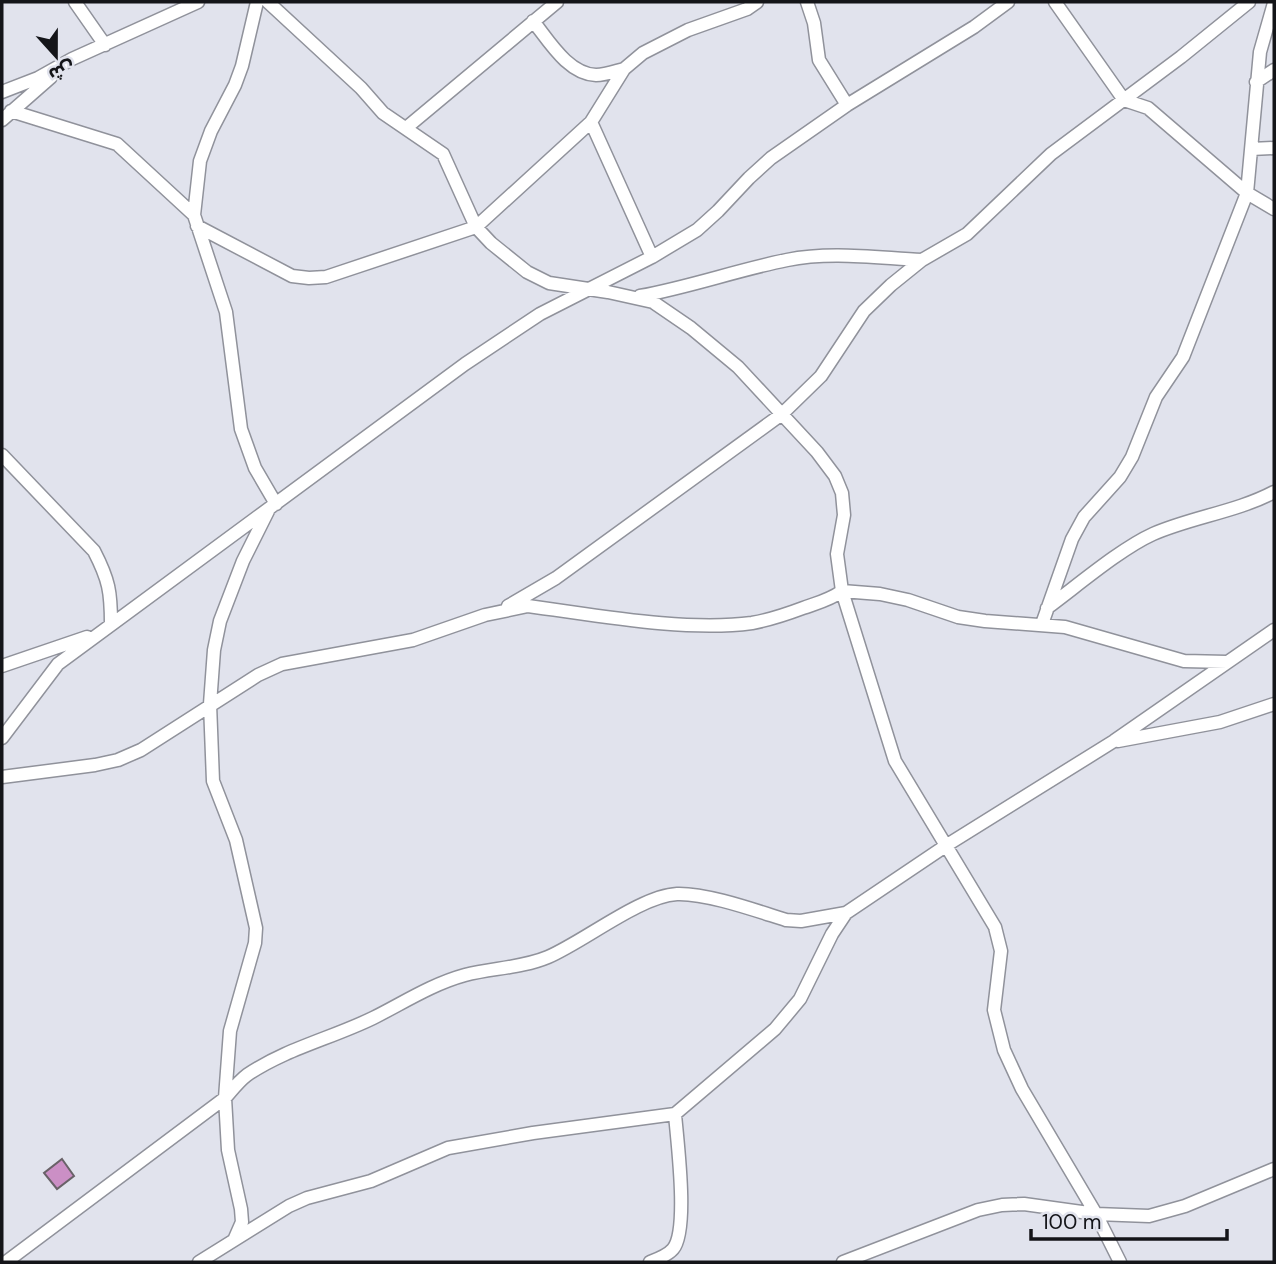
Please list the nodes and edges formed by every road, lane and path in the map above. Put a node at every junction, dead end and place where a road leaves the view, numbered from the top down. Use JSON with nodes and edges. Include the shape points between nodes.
{"nodes":[{"id":1,"x":75,"y":2,"type":"edge"},
{"id":2,"x":198,"y":2,"type":"edge"},
{"id":3,"x":257,"y":2,"type":"edge"},
{"id":4,"x":268,"y":2,"type":"edge"},
{"id":5,"x":557,"y":2,"type":"edge"},
{"id":6,"x":757,"y":2,"type":"edge"},
{"id":7,"x":807,"y":2,"type":"edge"},
{"id":8,"x":1008,"y":2,"type":"edge"},
{"id":9,"x":1055,"y":2,"type":"edge"},
{"id":10,"x":1249,"y":2,"type":"edge"},
{"id":11,"x":1274,"y":3,"type":"edge"},
{"id":12,"x":541,"y":6,"type":"edge"},
{"id":13,"x":533,"y":21,"type":"junction"},
{"id":14,"x":105,"y":45,"type":"junction"},
{"id":15,"x":72,"y":58,"type":"junction"},
{"id":16,"x":624,"y":69,"type":"junction"},
{"id":17,"x":1274,"y":70,"type":"edge"},
{"id":18,"x":1256,"y":82,"type":"junction"},
{"id":19,"x":2,"y":92,"type":"edge"},
{"id":20,"x":1124,"y":100,"type":"junction"},
{"id":21,"x":847,"y":105,"type":"junction"},
{"id":22,"x":7,"y":115,"type":"edge"},
{"id":23,"x":591,"y":122,"type":"junction"},
{"id":24,"x":405,"y":128,"type":"junction"},
{"id":25,"x":1274,"y":148,"type":"edge"},
{"id":26,"x":1251,"y":149,"type":"junction"},
{"id":27,"x":1247,"y":193,"type":"junction"},
{"id":28,"x":1274,"y":209,"type":"edge"},
{"id":29,"x":196,"y":221,"type":"junction"},
{"id":30,"x":476,"y":227,"type":"junction"},
{"id":31,"x":652,"y":257,"type":"junction"},
{"id":32,"x":922,"y":260,"type":"junction"},
{"id":33,"x":589,"y":289,"type":"junction"},
{"id":34,"x":632,"y":297,"type":"junction"},
{"id":35,"x":782,"y":414,"type":"junction"},
{"id":36,"x":2,"y":456,"type":"edge"},
{"id":37,"x":1274,"y":492,"type":"edge"},
{"id":38,"x":273,"y":506,"type":"junction"},
{"id":39,"x":842,"y":591,"type":"junction"},
{"id":40,"x":1047,"y":609,"type":"junction"},
{"id":41,"x":500,"y":611,"type":"junction"},
{"id":42,"x":111,"y":624,"type":"junction"},
{"id":43,"x":1042,"y":624,"type":"junction"},
{"id":44,"x":1274,"y":630,"type":"edge"},
{"id":45,"x":97,"y":633,"type":"junction"},
{"id":46,"x":1227,"y":662,"type":"junction"},
{"id":47,"x":2,"y":666,"type":"edge"},
{"id":48,"x":210,"y":704,"type":"junction"},
{"id":49,"x":1274,"y":704,"type":"edge"},
{"id":50,"x":2,"y":738,"type":"edge"},
{"id":51,"x":1114,"y":741,"type":"junction"},
{"id":52,"x":2,"y":777,"type":"edge"},
{"id":53,"x":947,"y":845,"type":"junction"},
{"id":54,"x":846,"y":913,"type":"junction"},
{"id":55,"x":225,"y":1098,"type":"junction"},
{"id":56,"x":675,"y":1114,"type":"junction"},
{"id":57,"x":1274,"y":1169,"type":"edge"},
{"id":58,"x":1096,"y":1214,"type":"junction"},
{"id":59,"x":235,"y":1238,"type":"junction"},
{"id":60,"x":6,"y":1262,"type":"edge"},
{"id":61,"x":199,"y":1262,"type":"edge"},
{"id":62,"x":650,"y":1262,"type":"edge"},
{"id":63,"x":843,"y":1262,"type":"edge"},
{"id":64,"x":1119,"y":1262,"type":"edge"}],
"edges":[{"from":1,"to":14,"type":"street"},
{"from":2,"to":14,"type":"street"},
{"from":3,"to":29,"type":"street","via":[[242,66],[200,161]]},
{"from":4,"to":24,"type":"street","via":[[383,113]]},
{"from":5,"to":12,"type":"street"},
{"from":6,"to":16,"type":"street","via":[[657,45]]},
{"from":7,"to":21,"type":"street","via":[[819,60]]},
{"from":8,"to":21,"type":"street"},
{"from":9,"to":20,"type":"street"},
{"from":10,"to":20,"type":"street"},
{"from":11,"to":18,"type":"street"},
{"from":12,"to":13,"type":"street"},
{"from":13,"to":16,"type":"street","via":[[570,65],[583,72],[597,75]]},
{"from":13,"to":24,"type":"street"},
{"from":14,"to":15,"type":"street"},
{"from":15,"to":19,"type":"street"},
{"from":15,"to":22,"type":"street"},
{"from":16,"to":23,"type":"street"},
{"from":17,"to":18,"type":"street"},
{"from":18,"to":26,"type":"street"},
{"from":20,"to":27,"type":"street","via":[[1148,108]]},
{"from":20,"to":32,"type":"street","via":[[1051,154],[967,234]]},
{"from":21,"to":31,"type":"street","via":[[771,158],[696,230]]},
{"from":22,"to":29,"type":"street","via":[[117,144]]},
{"from":23,"to":30,"type":"street"},
{"from":23,"to":31,"type":"street"},
{"from":24,"to":30,"type":"street","via":[[443,154]]},
{"from":25,"to":26,"type":"street"},
{"from":26,"to":27,"type":"street"},
{"from":27,"to":28,"type":"street"},
{"from":27,"to":40,"type":"street","via":[[1183,357],[1156,397],[1120,477],[1084,517],[1072,539]]},
{"from":29,"to":30,"type":"street","via":[[292,275],[309,278]]},
{"from":29,"to":38,"type":"street","via":[[226,312],[245,446]]},
{"from":30,"to":33,"type":"street","via":[[527,272],[549,283]]},
{"from":31,"to":33,"type":"street"},
{"from":32,"to":34,"type":"street","via":[[817,256]]},
{"from":32,"to":35,"type":"street","via":[[864,311],[821,376]]},
{"from":33,"to":34,"type":"street"},
{"from":33,"to":38,"type":"street","via":[[519,326]]},
{"from":34,"to":35,"type":"street","via":[[653,302],[691,328]]},
{"from":35,"to":39,"type":"street","via":[[835,476],[842,493],[844,516],[837,554]]},
{"from":35,"to":41,"type":"street","via":[[556,578]]},
{"from":36,"to":42,"type":"street","via":[[94,551],[110,589]]},
{"from":37,"to":40,"type":"street","via":[[1149,536]]},
{"from":38,"to":42,"type":"street"},
{"from":38,"to":48,"type":"street","via":[[238,573],[220,621]]},
{"from":39,"to":41,"type":"street","via":[[794,611],[735,625],[666,623],[528,606]]},
{"from":39,"to":43,"type":"street","via":[[880,594],[971,619]]},
{"from":39,"to":53,"type":"street","via":[[895,761]]},
{"from":40,"to":43,"type":"street"},
{"from":41,"to":48,"type":"street","via":[[413,640],[282,664]]},
{"from":42,"to":45,"type":"street"},
{"from":43,"to":46,"type":"street","via":[[1090,632],[1184,661]]},
{"from":44,"to":46,"type":"street"},
{"from":45,"to":47,"type":"street"},
{"from":45,"to":50,"type":"street","via":[[58,664]]},
{"from":46,"to":51,"type":"street"},
{"from":48,"to":52,"type":"street","via":[[118,760]]},
{"from":48,"to":55,"type":"street","via":[[213,781],[236,840],[256,928],[230,1031]]},
{"from":49,"to":51,"type":"street","via":[[1220,722]]},
{"from":51,"to":53,"type":"street"},
{"from":53,"to":54,"type":"street"},
{"from":53,"to":58,"type":"street","via":[[1000,940],[994,1010],[1004,1050]]},
{"from":54,"to":55,"type":"street","via":[[786,920],[701,897],[676,894],[653,900],[543,959],[437,984],[372,1019],[267,1063],[244,1076]]},
{"from":54,"to":56,"type":"street","via":[[800,999],[775,1029]]},
{"from":55,"to":59,"type":"street","via":[[228,1150],[242,1209]]},
{"from":55,"to":60,"type":"street"},
{"from":56,"to":59,"type":"street","via":[[447,1148],[371,1181],[307,1198]]},
{"from":56,"to":62,"type":"street","via":[[682,1193],[678,1241],[673,1250]]},
{"from":57,"to":58,"type":"street","via":[[1162,1214]]},
{"from":58,"to":63,"type":"street","via":[[1002,1205]]},
{"from":58,"to":64,"type":"street"},
{"from":59,"to":61,"type":"street"}]}
